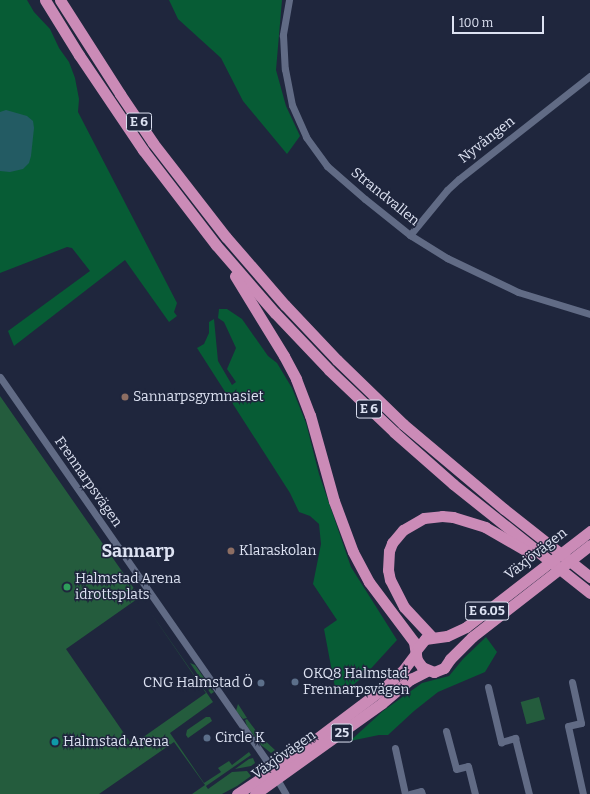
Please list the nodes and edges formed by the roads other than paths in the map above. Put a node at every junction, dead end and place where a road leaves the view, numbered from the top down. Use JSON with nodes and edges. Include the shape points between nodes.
{"nodes":[{"id":1,"x":45,"y":0,"type":"edge"},
{"id":2,"x":60,"y":0,"type":"edge"},
{"id":3,"x":289,"y":0,"type":"edge"},
{"id":4,"x":590,"y":76,"type":"edge"},
{"id":5,"x":410,"y":234,"type":"junction"},
{"id":6,"x":216,"y":245,"type":"junction"},
{"id":7,"x":590,"y":314,"type":"edge"},
{"id":8,"x":0,"y":377,"type":"edge"},
{"id":9,"x":590,"y":531,"type":"edge"},
{"id":10,"x":586,"y":543,"type":"edge"},
{"id":11,"x":565,"y":557,"type":"junction"},
{"id":12,"x":563,"y":571,"type":"junction"},
{"id":13,"x":590,"y":571,"type":"edge"},
{"id":14,"x":590,"y":577,"type":"edge"},
{"id":15,"x":590,"y":593,"type":"edge"},
{"id":16,"x":436,"y":637,"type":"junction"},
{"id":17,"x":416,"y":651,"type":"junction"},
{"id":18,"x":450,"y":659,"type":"junction"},
{"id":19,"x":427,"y":671,"type":"junction"},
{"id":20,"x":572,"y":682,"type":"dead end"},
{"id":21,"x":488,"y":687,"type":"dead end"},
{"id":22,"x":446,"y":731,"type":"dead end"},
{"id":23,"x":395,"y":748,"type":"dead end"},
{"id":24,"x":275,"y":775,"type":"junction"},
{"id":25,"x":237,"y":794,"type":"edge"},
{"id":26,"x":255,"y":794,"type":"edge"},
{"id":27,"x":286,"y":794,"type":"edge"},
{"id":28,"x":405,"y":794,"type":"edge"},
{"id":29,"x":410,"y":794,"type":"edge"},
{"id":30,"x":422,"y":794,"type":"edge"},
{"id":31,"x":475,"y":794,"type":"edge"},
{"id":32,"x":529,"y":794,"type":"edge"},
{"id":33,"x":583,"y":794,"type":"edge"}],
"edges":[{"from":1,"to":6,"type":"highway","number":"E 6","via":[[82,61],[143,150]]},
{"from":2,"to":11,"type":"highway","number":"E 6","via":[[153,143],[226,237],[285,305],[403,424]]},
{"from":3,"to":5,"type":"street","name":"Strandvallen","via":[[283,35],[285,69],[292,105],[306,137],[327,166]]},
{"from":4,"to":5,"type":"street","name":"Nyvången","via":[[455,182]]},
{"from":5,"to":7,"type":"street","name":"Strandvallen","via":[[447,258],[498,283]]},
{"from":6,"to":12,"type":"highway","number":"E 6","via":[[275,313],[364,405],[453,484]]},
{"from":6,"to":17,"type":"highway","via":[[296,379],[310,415],[336,508],[353,552],[369,582],[411,637]]},
{"from":8,"to":24,"type":"street","name":"Frennarpsvägen"},
{"from":9,"to":10,"type":"highway","name":"Växjövägen","number":"E 6.05"},
{"from":10,"to":16,"type":"highway","name":"Växjövägen","number":"E 6.05","via":[[530,577],[466,627],[453,634]]},
{"from":10,"to":18,"type":"highway","name":"Växjövägen","number":"E 6.05","via":[[540,584],[472,637]]},
{"from":11,"to":13,"type":"highway"},
{"from":11,"to":14,"type":"highway","number":"E 6"},
{"from":12,"to":15,"type":"highway","number":"E 6"},
{"from":12,"to":16,"type":"highway","via":[[485,528],[463,519],[437,516],[415,521],[392,543],[388,570],[398,597],[414,619]]},
{"from":16,"to":17,"type":"highway","name":"Växjövägen","via":[[422,640]]},
{"from":16,"to":18,"type":"highway","via":[[449,646]]},
{"from":17,"to":19,"type":"highway","via":[[418,662]]},
{"from":17,"to":24,"type":"highway","name":"Växjövägen","via":[[404,669],[385,687]]},
{"from":18,"to":19,"type":"highway","name":"Växjövägen","via":[[441,670]]},
{"from":19,"to":24,"type":"highway","name":"Växjövägen","number":"25","via":[[411,679],[382,703]]},
{"from":20,"to":33,"type":"street","via":[[581,723],[568,726]]},
{"from":21,"to":32,"type":"street","via":[[501,742],[515,738]]},
{"from":22,"to":31,"type":"street","via":[[456,769],[468,766]]},
{"from":23,"to":28,"type":"street"},
{"from":24,"to":25,"type":"highway","name":"Växjövägen"},
{"from":24,"to":26,"type":"highway","name":"Växjövägen","number":"25"},
{"from":24,"to":27,"type":"street","name":"Frennarpsvägen"},
{"from":29,"to":30,"type":"street"}]}
